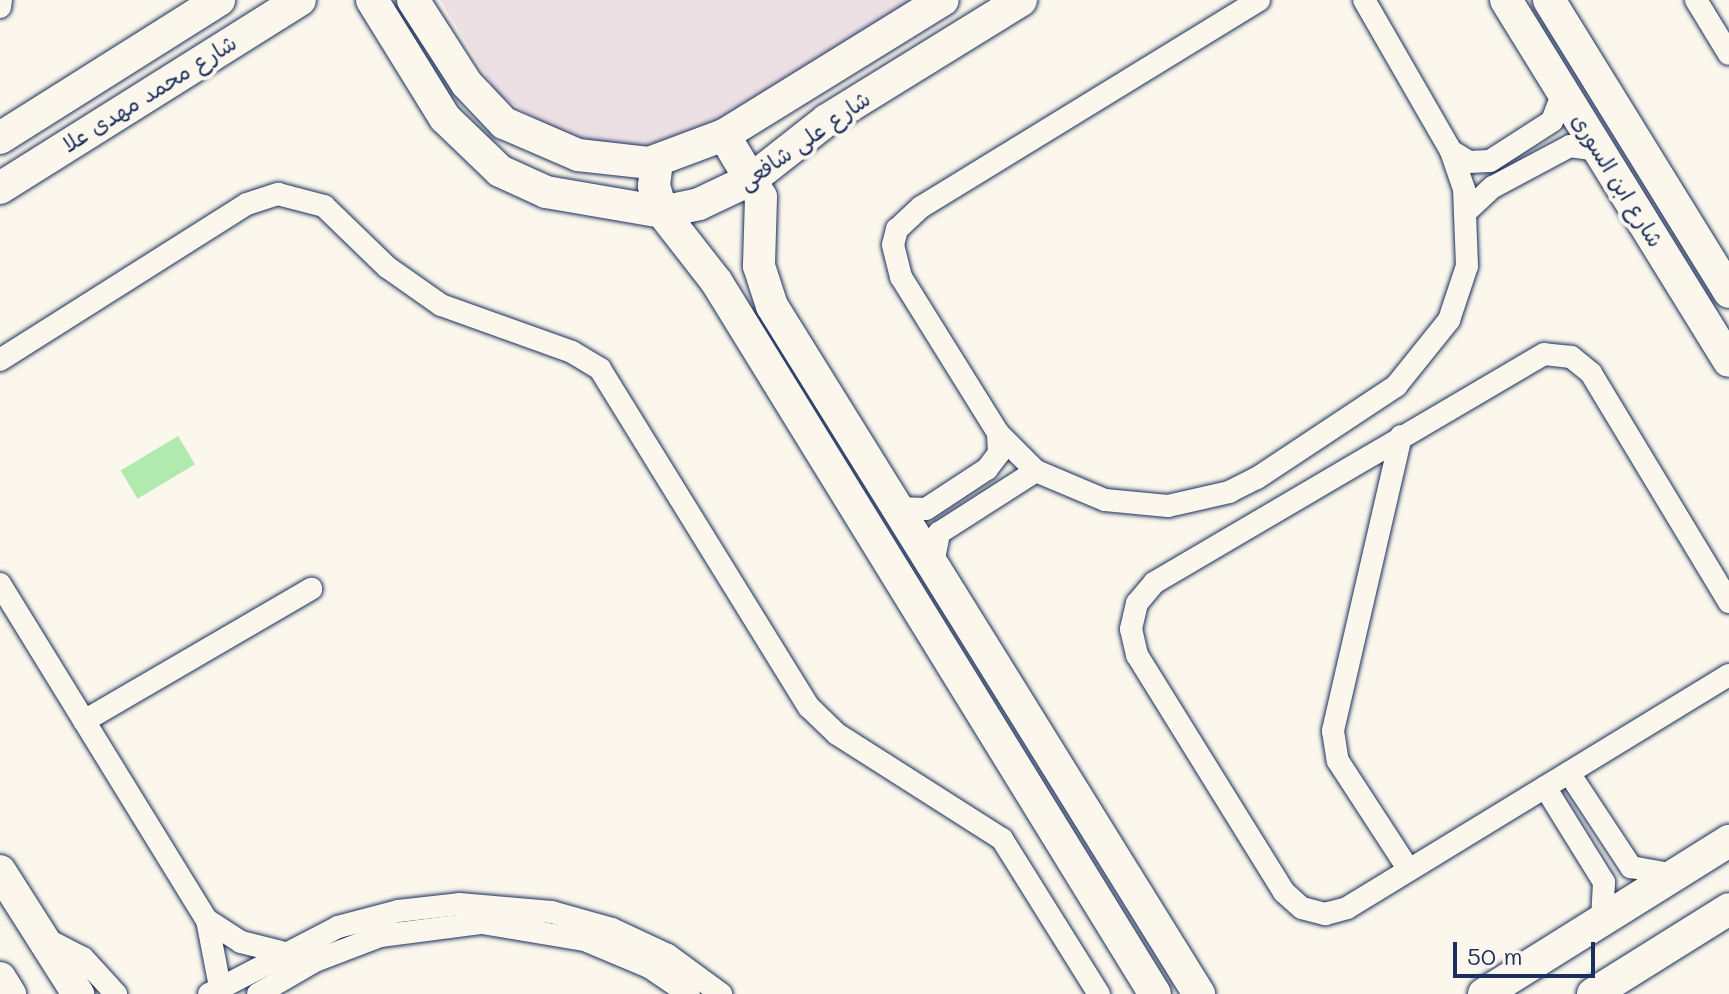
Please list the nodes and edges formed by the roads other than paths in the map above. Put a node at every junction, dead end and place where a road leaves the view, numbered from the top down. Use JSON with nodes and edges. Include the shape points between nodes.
{"nodes":[{"id":1,"x":1,"y":0,"type":"edge"},
{"id":2,"x":219,"y":0,"type":"edge"},
{"id":3,"x":300,"y":0,"type":"edge"},
{"id":4,"x":413,"y":0,"type":"edge"},
{"id":5,"x":943,"y":0,"type":"edge"},
{"id":6,"x":1021,"y":0,"type":"edge"},
{"id":7,"x":1259,"y":0,"type":"edge"},
{"id":8,"x":1364,"y":0,"type":"edge"},
{"id":9,"x":1506,"y":0,"type":"edge"},
{"id":10,"x":1549,"y":0,"type":"edge"},
{"id":11,"x":1696,"y":0,"type":"edge"},
{"id":12,"x":371,"y":1,"type":"edge"},
{"id":13,"x":0,"y":7,"type":"edge"},
{"id":14,"x":1572,"y":38,"type":"junction"},
{"id":15,"x":1728,"y":45,"type":"edge"},
{"id":16,"x":1541,"y":57,"type":"junction"},
{"id":17,"x":1563,"y":92,"type":"junction"},
{"id":18,"x":724,"y":135,"type":"junction"},
{"id":19,"x":0,"y":138,"type":"edge"},
{"id":20,"x":1599,"y":150,"type":"junction"},
{"id":21,"x":1451,"y":151,"type":"junction"},
{"id":22,"x":657,"y":161,"type":"junction"},
{"id":23,"x":752,"y":179,"type":"junction"},
{"id":24,"x":0,"y":188,"type":"edge"},
{"id":25,"x":1468,"y":210,"type":"junction"},
{"id":26,"x":662,"y":212,"type":"junction"},
{"id":27,"x":1729,"y":292,"type":"edge"},
{"id":28,"x":0,"y":360,"type":"edge"},
{"id":29,"x":1729,"y":361,"type":"edge"},
{"id":30,"x":998,"y":433,"type":"junction"},
{"id":31,"x":1401,"y":436,"type":"junction"},
{"id":32,"x":1036,"y":471,"type":"junction"},
{"id":33,"x":978,"y":475,"type":"junction"},
{"id":34,"x":992,"y":497,"type":"junction"},
{"id":35,"x":898,"y":508,"type":"junction"},
{"id":36,"x":933,"y":564,"type":"junction"},
{"id":37,"x":0,"y":584,"type":"edge"},
{"id":38,"x":311,"y":589,"type":"dead end"},
{"id":39,"x":1729,"y":602,"type":"edge"},
{"id":40,"x":1729,"y":675,"type":"edge"},
{"id":41,"x":84,"y":721,"type":"junction"},
{"id":42,"x":1569,"y":773,"type":"junction"},
{"id":43,"x":1545,"y":787,"type":"junction"},
{"id":44,"x":1729,"y":841,"type":"edge"},
{"id":45,"x":1409,"y":870,"type":"junction"},
{"id":46,"x":0,"y":871,"type":"edge"},
{"id":47,"x":1675,"y":875,"type":"junction"},
{"id":48,"x":1729,"y":909,"type":"edge"},
{"id":49,"x":207,"y":920,"type":"junction"},
{"id":50,"x":1602,"y":920,"type":"junction"},
{"id":51,"x":41,"y":936,"type":"junction"},
{"id":52,"x":281,"y":952,"type":"junction"},
{"id":53,"x":258,"y":965,"type":"junction"},
{"id":54,"x":0,"y":978,"type":"edge"},
{"id":55,"x":264,"y":990,"type":"edge"},
{"id":56,"x":214,"y":991,"type":"edge"},
{"id":57,"x":1596,"y":993,"type":"edge"},
{"id":58,"x":10,"y":994,"type":"edge"},
{"id":59,"x":78,"y":994,"type":"edge"},
{"id":60,"x":116,"y":994,"type":"edge"},
{"id":61,"x":689,"y":994,"type":"edge"},
{"id":62,"x":721,"y":994,"type":"edge"},
{"id":63,"x":1099,"y":994,"type":"edge"},
{"id":64,"x":1155,"y":994,"type":"edge"},
{"id":65,"x":1199,"y":994,"type":"edge"},
{"id":66,"x":1484,"y":994,"type":"edge"}],
"edges":[{"from":1,"to":13,"type":"street"},
{"from":2,"to":19,"type":"street","name":"شارع محمد مهدى علا"},
{"from":3,"to":24,"type":"street","name":"شارع محمد مهدى علا"},
{"from":4,"to":22,"type":"street","name":"شارع على شافعى","via":[[467,84],[504,123],[578,155]]},
{"from":5,"to":18,"type":"street","name":"شارع على شافعى"},
{"from":6,"to":23,"type":"street","name":"شارع على شافعى","via":[[827,120]]},
{"from":7,"to":30,"type":"street","via":[[921,207],[897,229],[893,245],[901,277]]},
{"from":8,"to":21,"type":"street"},
{"from":9,"to":16,"type":"street","name":"شارع ابن السورى"},
{"from":10,"to":14,"type":"street","name":"شارع ابن السورى"},
{"from":11,"to":15,"type":"street"},
{"from":12,"to":26,"type":"street","name":"شارع على شافعى","via":[[445,118],[500,171],[546,192]]},
{"from":14,"to":16,"type":"street"},
{"from":14,"to":27,"type":"street","name":"شارع ابن السورى"},
{"from":16,"to":17,"type":"street","name":"شارع ابن السورى"},
{"from":17,"to":20,"type":"street","name":"شارع ابن السورى"},
{"from":17,"to":21,"type":"street","via":[[1552,121],[1490,161],[1469,162]]},
{"from":18,"to":22,"type":"street","name":"شارع على شافعى"},
{"from":18,"to":23,"type":"street"},
{"from":20,"to":25,"type":"street","via":[[1570,146],[1483,193]]},
{"from":20,"to":29,"type":"street","name":"شارع ابن السورى"},
{"from":21,"to":25,"type":"street"},
{"from":22,"to":26,"type":"street","via":[[654,186]]},
{"from":23,"to":26,"type":"street","name":"شارع على شافعى","via":[[707,201]]},
{"from":23,"to":35,"type":"street","via":[[761,197],[763,285]]},
{"from":25,"to":32,"type":"street","via":[[1467,266],[1435,345],[1396,386],[1257,478],[1199,502],[1136,506]]},
{"from":26,"to":64,"type":"street","via":[[716,281]]},
{"from":28,"to":63,"type":"street","via":[[247,204],[294,194],[324,206],[387,267],[441,305],[572,352],[600,369],[809,707],[837,734],[1002,839]]},
{"from":30,"to":32,"type":"street"},
{"from":30,"to":33,"type":"street","via":[[994,462]]},
{"from":31,"to":39,"type":"street","via":[[1531,358],[1571,357],[1591,373]]},
{"from":31,"to":45,"type":"street","via":[[1333,731],[1338,761]]},
{"from":31,"to":45,"type":"street","via":[[1154,583],[1137,603],[1131,629],[1137,655],[1292,901],[1313,912],[1336,912]]},
{"from":32,"to":34,"type":"street"},
{"from":33,"to":34,"type":"street"},
{"from":33,"to":35,"type":"street","via":[[926,509]]},
{"from":34,"to":36,"type":"street","via":[[939,533]]},
{"from":35,"to":36,"type":"street"},
{"from":36,"to":65,"type":"street"},
{"from":37,"to":41,"type":"street"},
{"from":38,"to":41,"type":"street"},
{"from":40,"to":42,"type":"street"},
{"from":41,"to":49,"type":"street"},
{"from":42,"to":43,"type":"street"},
{"from":42,"to":47,"type":"street","via":[[1631,867]]},
{"from":43,"to":45,"type":"street"},
{"from":43,"to":50,"type":"street","via":[[1604,882]]},
{"from":44,"to":47,"type":"street"},
{"from":46,"to":51,"type":"street"},
{"from":47,"to":50,"type":"street"},
{"from":48,"to":57,"type":"street"},
{"from":49,"to":52,"type":"street","via":[[241,942]]},
{"from":49,"to":56,"type":"street"},
{"from":50,"to":66,"type":"street"},
{"from":51,"to":59,"type":"street"},
{"from":51,"to":60,"type":"street","via":[[83,958]]},
{"from":52,"to":53,"type":"street"},
{"from":52,"to":62,"type":"street","via":[[398,911],[490,904],[552,912],[612,929],[668,955]]},
{"from":53,"to":55,"type":"street"},
{"from":53,"to":56,"type":"street"},
{"from":54,"to":58,"type":"street"},
{"from":55,"to":61,"type":"street","via":[[380,936],[482,923],[585,940],[649,967]]}]}
